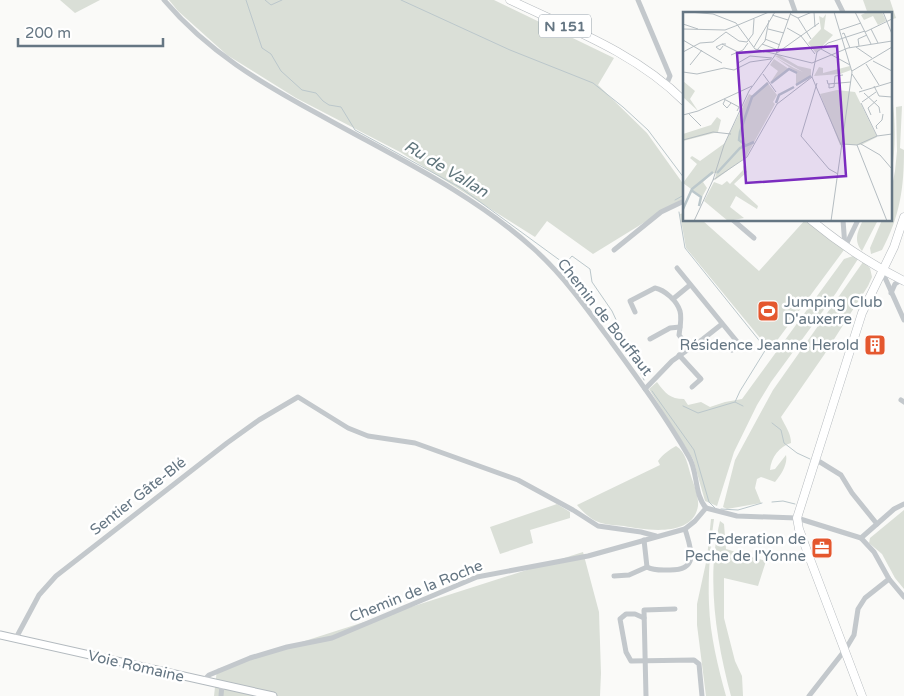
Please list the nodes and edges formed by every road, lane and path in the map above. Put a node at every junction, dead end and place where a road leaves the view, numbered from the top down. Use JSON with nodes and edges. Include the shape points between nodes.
{"nodes":[{"id":1,"x":164,"y":0,"type":"edge"},
{"id":2,"x":510,"y":0,"type":"edge"},
{"id":3,"x":638,"y":0,"type":"edge"},
{"id":4,"x":791,"y":0,"type":"edge"},
{"id":5,"x":837,"y":0,"type":"edge"},
{"id":6,"x":795,"y":12,"type":"edge"},
{"id":7,"x":843,"y":12,"type":"edge"},
{"id":8,"x":667,"y":83,"type":"junction"},
{"id":9,"x":683,"y":100,"type":"edge"},
{"id":10,"x":683,"y":201,"type":"edge"},
{"id":11,"x":904,"y":217,"type":"edge"},
{"id":12,"x":734,"y":221,"type":"edge"},
{"id":13,"x":812,"y":221,"type":"edge"},
{"id":14,"x":843,"y":221,"type":"edge"},
{"id":15,"x":857,"y":221,"type":"edge"},
{"id":16,"x":754,"y":238,"type":"dead end"},
{"id":17,"x":843,"y":246,"type":"junction"},
{"id":18,"x":614,"y":250,"type":"dead end"},
{"id":19,"x":872,"y":264,"type":"junction"},
{"id":20,"x":677,"y":268,"type":"dead end"},
{"id":21,"x":882,"y":271,"type":"junction"},
{"id":22,"x":903,"y":280,"type":"edge"},
{"id":23,"x":876,"y":282,"type":"junction"},
{"id":24,"x":690,"y":285,"type":"junction"},
{"id":25,"x":891,"y":293,"type":"junction"},
{"id":26,"x":673,"y":299,"type":"junction"},
{"id":27,"x":635,"y":312,"type":"dead end"},
{"id":28,"x":904,"y":320,"type":"edge"},
{"id":29,"x":722,"y":324,"type":"junction"},
{"id":30,"x":680,"y":327,"type":"junction"},
{"id":31,"x":650,"y":339,"type":"dead end"},
{"id":32,"x":690,"y":348,"type":"junction"},
{"id":33,"x":732,"y":350,"type":"dead end"},
{"id":34,"x":679,"y":356,"type":"junction"},
{"id":35,"x":648,"y":386,"type":"junction"},
{"id":36,"x":692,"y":386,"type":"dead end"},
{"id":37,"x":820,"y":462,"type":"dead end"},
{"id":38,"x":904,"y":504,"type":"edge"},
{"id":39,"x":706,"y":508,"type":"junction"},
{"id":40,"x":796,"y":518,"type":"junction"},
{"id":41,"x":877,"y":524,"type":"junction"},
{"id":42,"x":686,"y":529,"type":"junction"},
{"id":43,"x":656,"y":536,"type":"junction"},
{"id":44,"x":861,"y":538,"type":"junction"},
{"id":45,"x":644,"y":540,"type":"junction"},
{"id":46,"x":646,"y":567,"type":"junction"},
{"id":47,"x":614,"y":576,"type":"dead end"},
{"id":48,"x":889,"y":579,"type":"junction"},
{"id":49,"x":904,"y":597,"type":"edge"},
{"id":50,"x":675,"y":609,"type":"dead end"},
{"id":51,"x":644,"y":618,"type":"junction"},
{"id":52,"x":0,"y":635,"type":"edge"},
{"id":53,"x":16,"y":638,"type":"junction"},
{"id":54,"x":845,"y":650,"type":"junction"},
{"id":55,"x":645,"y":661,"type":"junction"},
{"id":56,"x":203,"y":681,"type":"junction"},
{"id":57,"x":222,"y":685,"type":"junction"},
{"id":58,"x":221,"y":696,"type":"edge"},
{"id":59,"x":273,"y":696,"type":"edge"},
{"id":60,"x":646,"y":696,"type":"edge"},
{"id":61,"x":702,"y":696,"type":"edge"},
{"id":62,"x":809,"y":696,"type":"edge"},
{"id":63,"x":862,"y":696,"type":"edge"}],
"edges":[{"from":1,"to":35,"type":"street","name":"Chemin de Bouffaut","via":[[201,38],[239,68],[271,89],[452,188],[526,242],[578,297]]},
{"from":2,"to":8,"type":"main road","number":"N 151","via":[[619,52]]},
{"from":3,"to":8,"type":"street","via":[[670,76]]},
{"from":4,"to":6,"type":"street"},
{"from":5,"to":7,"type":"street"},
{"from":8,"to":9,"type":"main road","number":"N 151"},
{"from":10,"to":18,"type":"street","via":[[661,212]]},
{"from":11,"to":21,"type":"main road"},
{"from":12,"to":16,"type":"street"},
{"from":13,"to":17,"type":"main road"},
{"from":14,"to":17,"type":"street"},
{"from":15,"to":17,"type":"street"},
{"from":17,"to":19,"type":"main road"},
{"from":19,"to":21,"type":"main road"},
{"from":19,"to":23,"type":"main road"},
{"from":20,"to":24,"type":"street"},
{"from":21,"to":22,"type":"main road"},
{"from":21,"to":23,"type":"main road"},
{"from":21,"to":25,"type":"street"},
{"from":22,"to":25,"type":"street","via":[[895,284]]},
{"from":23,"to":40,"type":"main road","via":[[862,314]]},
{"from":24,"to":26,"type":"street"},
{"from":24,"to":29,"type":"street"},
{"from":25,"to":28,"type":"street"},
{"from":26,"to":27,"type":"street","via":[[655,288],[630,301]]},
{"from":26,"to":30,"type":"street","via":[[681,312]]},
{"from":29,"to":32,"type":"street"},
{"from":29,"to":33,"type":"street","via":[[739,344]]},
{"from":30,"to":31,"type":"street","via":[[670,328]]},
{"from":30,"to":32,"type":"street","via":[[679,335]]},
{"from":32,"to":34,"type":"street"},
{"from":34,"to":35,"type":"street"},
{"from":34,"to":36,"type":"street","via":[[701,379]]},
{"from":35,"to":39,"type":"street","name":"Chemin de Bouffaut","via":[[690,460],[700,499]]},
{"from":37,"to":41,"type":"street","via":[[841,475]]},
{"from":38,"to":41,"type":"street"},
{"from":39,"to":40,"type":"street","via":[[738,516]]},
{"from":39,"to":42,"type":"street"},
{"from":40,"to":44,"type":"street"},
{"from":40,"to":54,"type":"main road"},
{"from":41,"to":44,"type":"street"},
{"from":42,"to":43,"type":"street","name":"Chemin de la Roche"},
{"from":42,"to":46,"type":"street","via":[[691,550],[686,568],[654,570]]},
{"from":43,"to":45,"type":"street","name":"Chemin de la Roche"},
{"from":43,"to":53,"type":"street","name":"Sentier Gâte-Blé","via":[[598,526],[518,480],[414,443],[368,436],[348,428],[298,397],[226,443],[56,576],[39,595]]},
{"from":44,"to":48,"type":"street","via":[[874,552]]},
{"from":45,"to":46,"type":"street"},
{"from":45,"to":56,"type":"street","name":"Chemin de la Roche","via":[[588,556],[477,577],[332,638],[250,658],[209,674]]},
{"from":46,"to":47,"type":"street"},
{"from":48,"to":49,"type":"street"},
{"from":48,"to":54,"type":"street","via":[[865,598],[858,608],[854,635]]},
{"from":50,"to":51,"type":"street","via":[[644,610]]},
{"from":51,"to":55,"type":"street"},
{"from":51,"to":55,"type":"street","via":[[626,614],[620,619],[626,652],[631,661]]},
{"from":52,"to":53,"type":"main road","name":"Voie Romaine"},
{"from":53,"to":56,"type":"main road","name":"Voie Romaine"},
{"from":54,"to":62,"type":"street"},
{"from":54,"to":63,"type":"main road"},
{"from":55,"to":60,"type":"street"},
{"from":55,"to":61,"type":"street","via":[[694,660],[699,664]]},
{"from":56,"to":57,"type":"main road","name":"Voie Romaine"},
{"from":57,"to":58,"type":"street"},
{"from":57,"to":59,"type":"main road","name":"Voie Romaine"}]}
